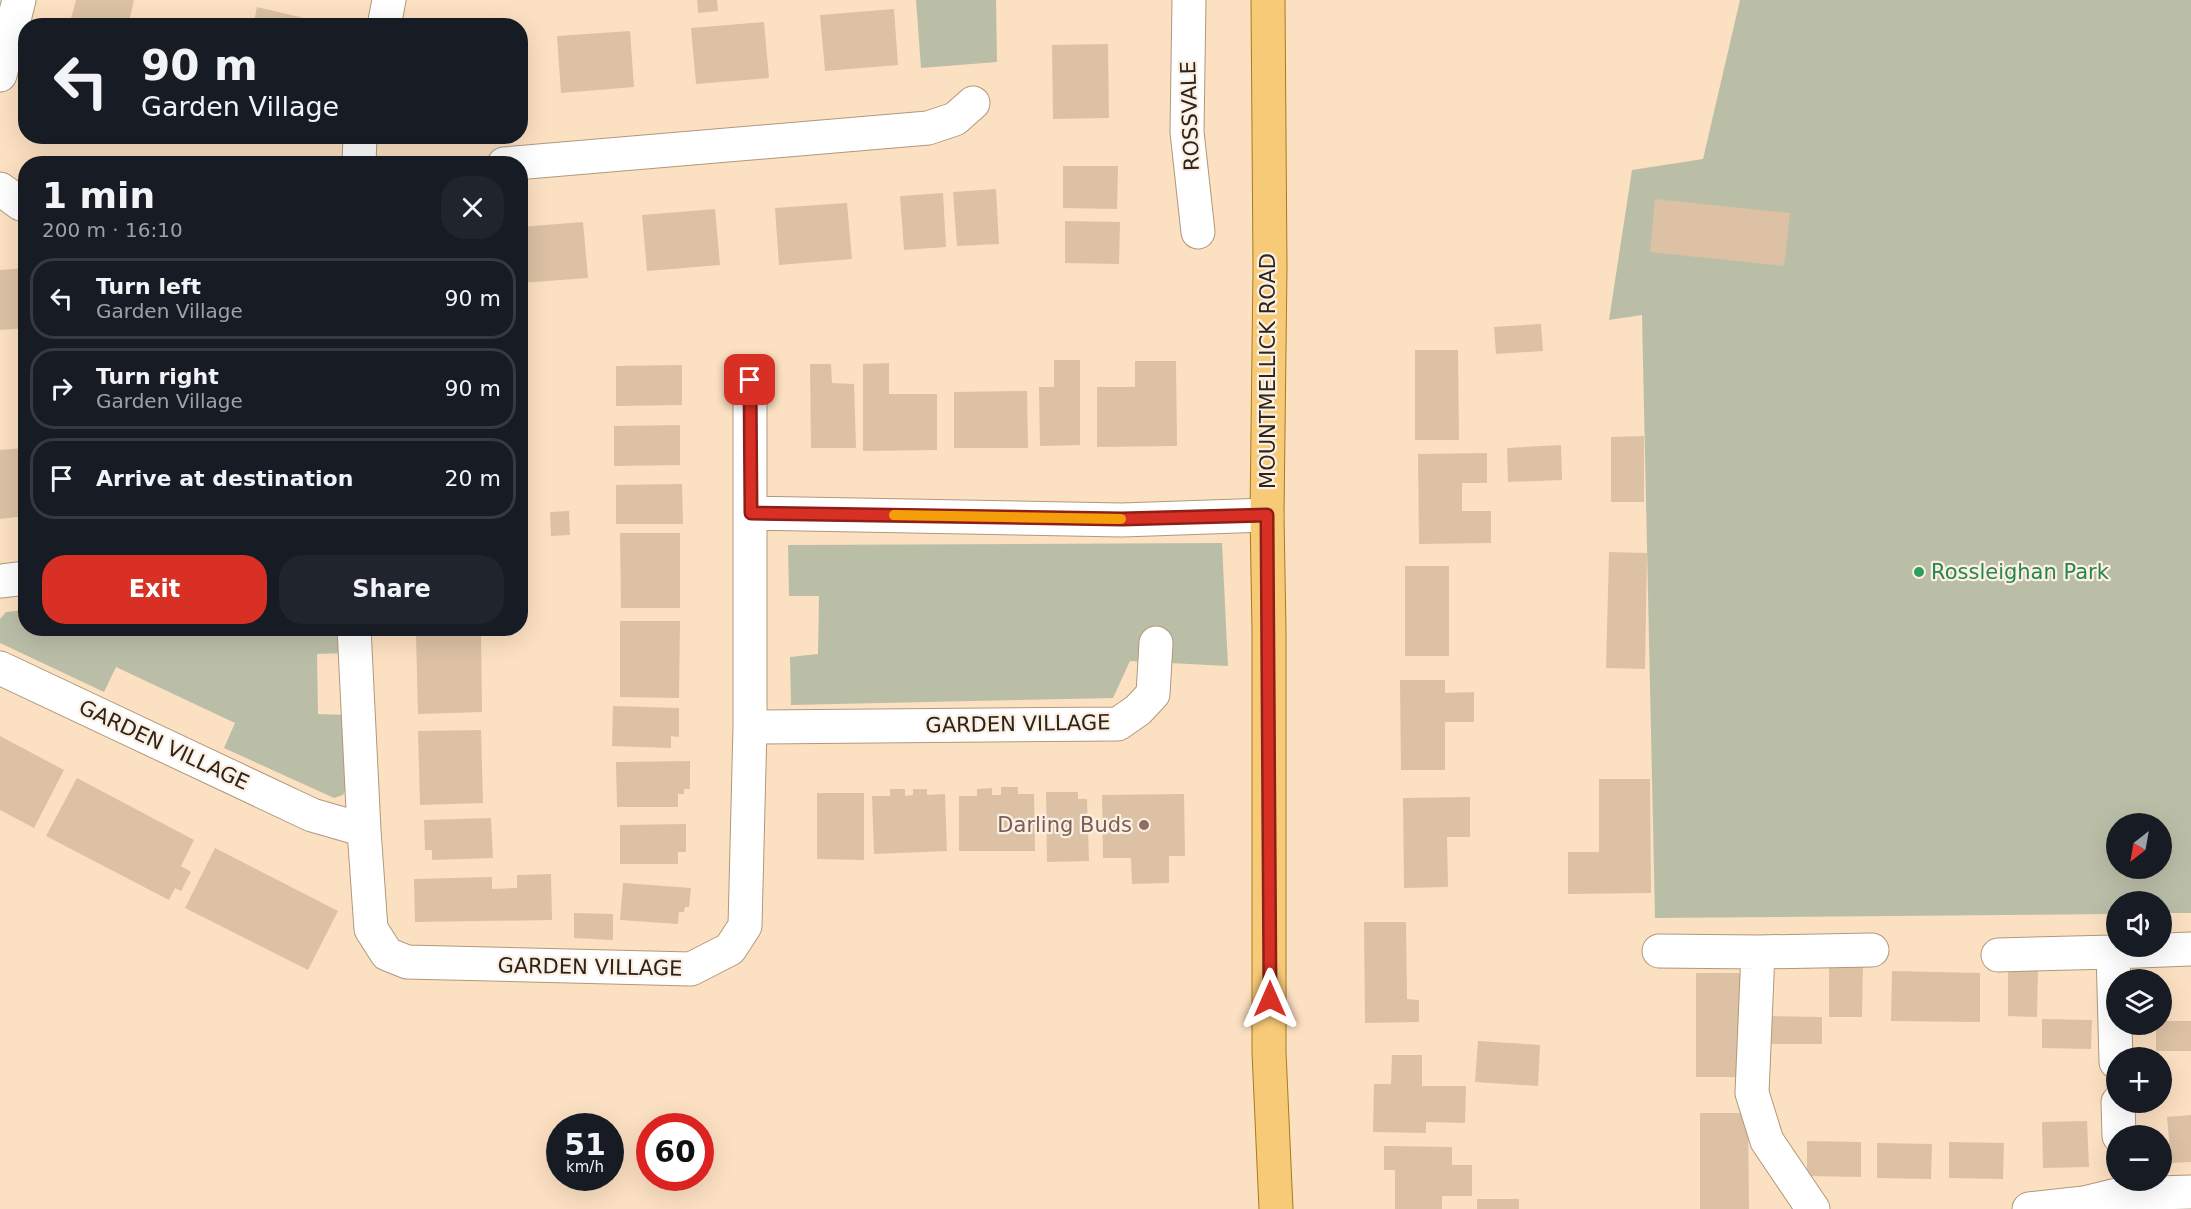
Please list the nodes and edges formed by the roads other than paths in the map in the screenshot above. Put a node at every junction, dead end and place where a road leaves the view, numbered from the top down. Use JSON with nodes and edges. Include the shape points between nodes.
{"nodes":[{"id":1,"x":19,"y":0,"type":"edge"},
{"id":2,"x":390,"y":0,"type":"edge"},
{"id":3,"x":1189,"y":0,"type":"edge"},
{"id":4,"x":1268,"y":0,"type":"edge"},
{"id":5,"x":386,"y":18,"type":"edge"},
{"id":6,"x":0,"y":75,"type":"edge"},
{"id":7,"x":973,"y":104,"type":"dead end"},
{"id":8,"x":528,"y":162,"type":"edge"},
{"id":9,"x":0,"y":189,"type":"edge"},
{"id":10,"x":18,"y":202,"type":"edge"},
{"id":11,"x":1198,"y":232,"type":"dead end"},
{"id":12,"x":750,"y":380,"type":"dead end"},
{"id":13,"x":751,"y":513,"type":"junction"},
{"id":14,"x":1267,"y":515,"type":"junction"},
{"id":15,"x":18,"y":579,"type":"edge"},
{"id":16,"x":0,"y":581,"type":"edge"},
{"id":17,"x":354,"y":636,"type":"edge"},
{"id":18,"x":1156,"y":644,"type":"dead end"},
{"id":19,"x":0,"y":668,"type":"edge"},
{"id":20,"x":750,"y":727,"type":"junction"},
{"id":21,"x":364,"y":830,"type":"junction"},
{"id":22,"x":2191,"y":949,"type":"edge"},
{"id":23,"x":1872,"y":950,"type":"dead end"},
{"id":24,"x":2172,"y":950,"type":"edge"},
{"id":25,"x":1659,"y":951,"type":"dead end"},
{"id":26,"x":1758,"y":952,"type":"junction"},
{"id":27,"x":2106,"y":952,"type":"edge"},
{"id":28,"x":1998,"y":955,"type":"dead end"},
{"id":29,"x":2113,"y":957,"type":"edge"},
{"id":30,"x":2116,"y":1047,"type":"edge"},
{"id":31,"x":2112,"y":1191,"type":"edge"},
{"id":32,"x":2172,"y":1191,"type":"edge"},
{"id":33,"x":2191,"y":1192,"type":"edge"},
{"id":34,"x":1276,"y":1209,"type":"edge"},
{"id":35,"x":1813,"y":1209,"type":"edge"},
{"id":36,"x":2030,"y":1209,"type":"edge"}],
"edges":[{"from":1,"to":6,"type":"street"},
{"from":2,"to":5,"type":"street"},
{"from":3,"to":11,"type":"street","name":"ROSSVALE","via":[[1187,132]]},
{"from":4,"to":14,"type":"main road","name":"MOUNTMELLICK ROAD"},
{"from":7,"to":8,"type":"street","via":[[956,118],[928,128]]},
{"from":9,"to":10,"type":"street"},
{"from":12,"to":13,"type":"street","name":"GARDEN VILLAGE"},
{"from":13,"to":14,"type":"street","via":[[1122,519]]},
{"from":13,"to":20,"type":"street","name":"GARDEN VILLAGE"},
{"from":14,"to":34,"type":"main road","name":"MOUNTMELLICK ROAD","via":[[1269,1052]]},
{"from":15,"to":16,"type":"street"},
{"from":17,"to":21,"type":"street","name":"GARDEN VILLAGE"},
{"from":18,"to":20,"type":"street","name":"GARDEN VILLAGE","via":[[1153,694],[1118,724]]},
{"from":19,"to":21,"type":"street","name":"GARDEN VILLAGE","via":[[312,815]]},
{"from":20,"to":21,"type":"street","name":"GARDEN VILLAGE","via":[[745,926],[730,949],[691,969],[406,962],[387,954],[371,928]]},
{"from":22,"to":24,"type":"street"},
{"from":23,"to":26,"type":"street"},
{"from":25,"to":26,"type":"street"},
{"from":26,"to":35,"type":"street","via":[[1752,1093],[1767,1141]]},
{"from":27,"to":28,"type":"street"},
{"from":29,"to":30,"type":"street"},
{"from":31,"to":36,"type":"street","via":[[2084,1203]]},
{"from":32,"to":33,"type":"street"}]}
